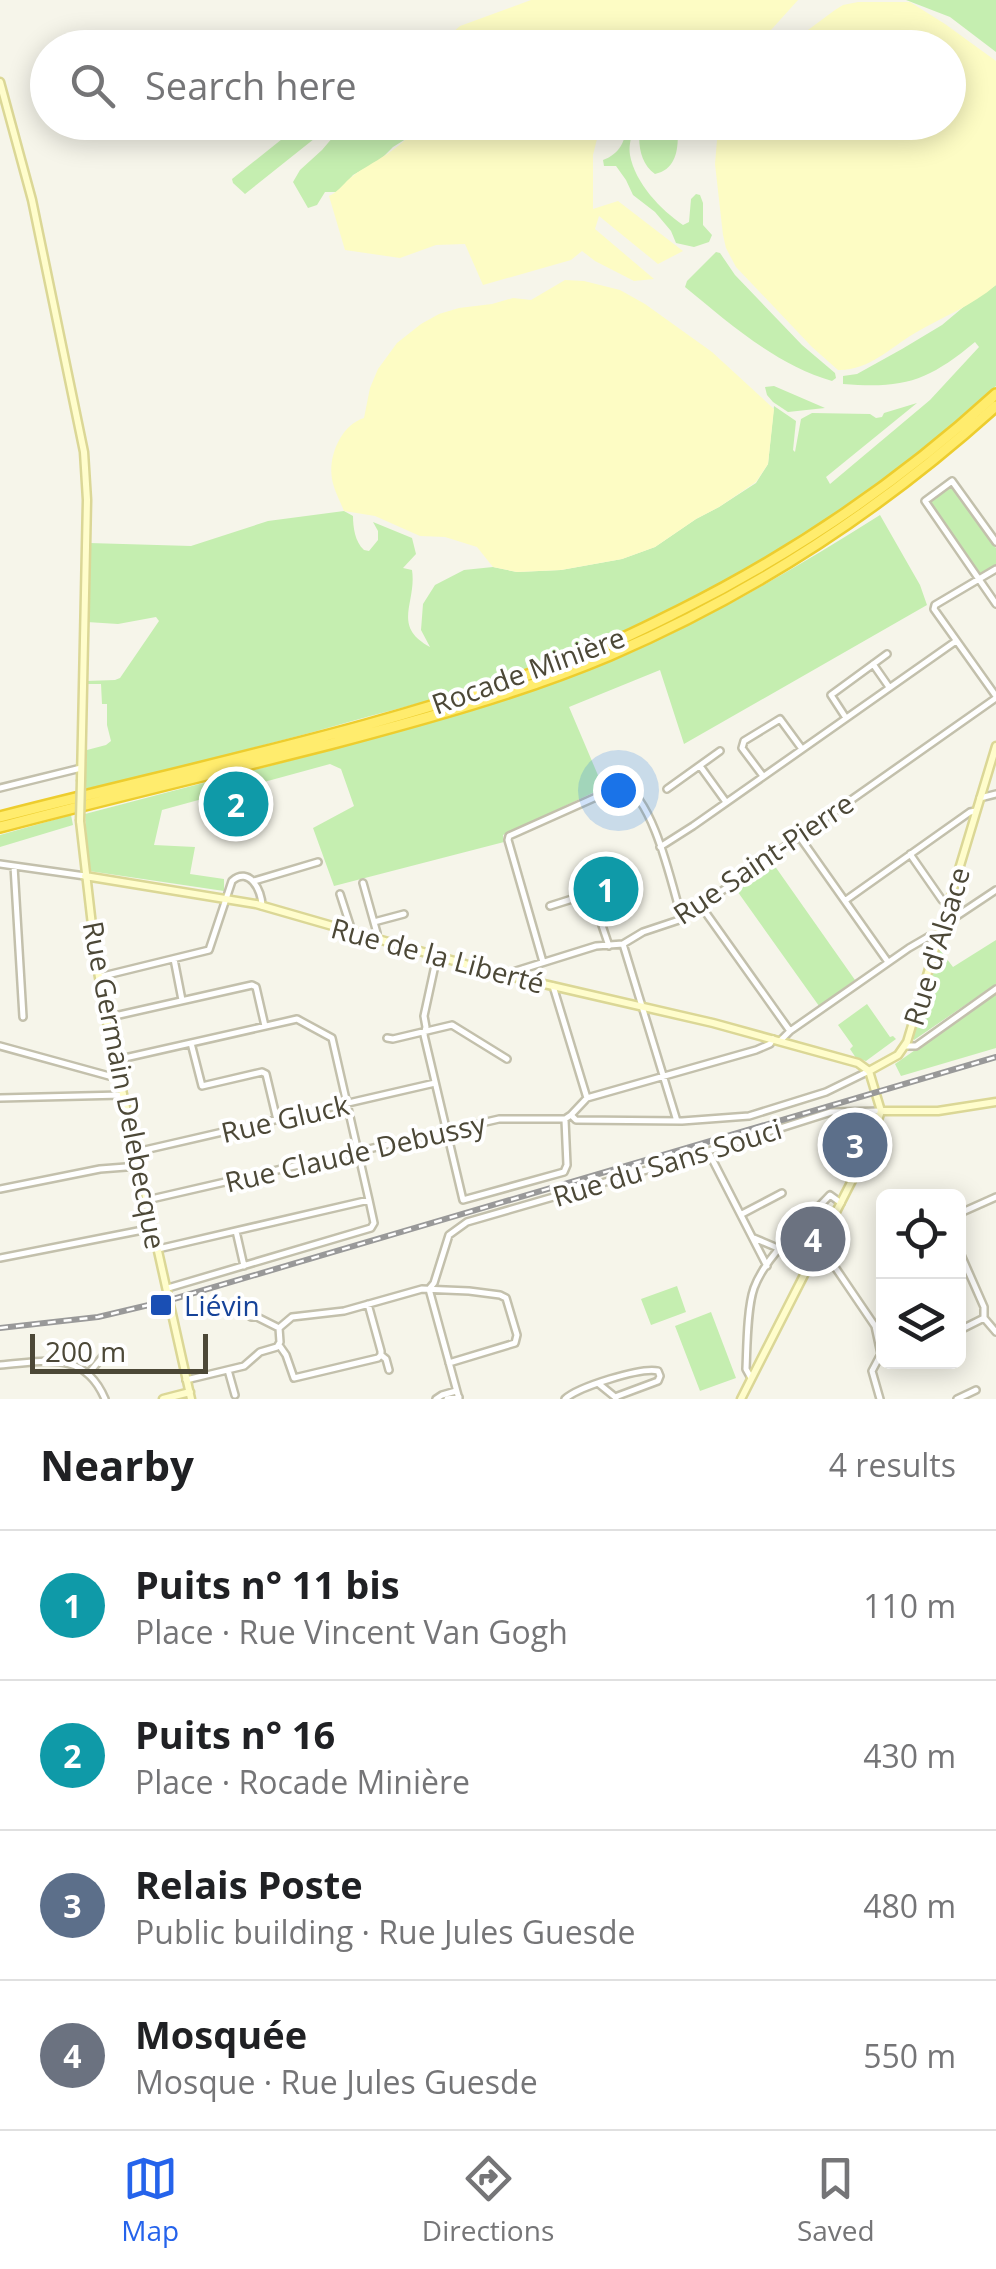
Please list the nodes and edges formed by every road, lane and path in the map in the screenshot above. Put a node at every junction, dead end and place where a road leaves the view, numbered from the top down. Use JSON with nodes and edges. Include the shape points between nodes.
{"nodes":[{"id":1,"x":0,"y":82,"type":"edge"},
{"id":2,"x":996,"y":394,"type":"edge"},
{"id":3,"x":996,"y":406,"type":"edge"},
{"id":4,"x":996,"y":542,"type":"edge"},
{"id":5,"x":996,"y":569,"type":"edge"},
{"id":6,"x":979,"y":580,"type":"junction"},
{"id":7,"x":996,"y":604,"type":"edge"},
{"id":8,"x":956,"y":641,"type":"junction"},
{"id":9,"x":886,"y":654,"type":"dead end"},
{"id":10,"x":873,"y":664,"type":"junction"},
{"id":11,"x":890,"y":687,"type":"junction"},
{"id":12,"x":996,"y":697,"type":"edge"},
{"id":13,"x":846,"y":718,"type":"junction"},
{"id":14,"x":996,"y":746,"type":"edge"},
{"id":15,"x":802,"y":749,"type":"junction"},
{"id":16,"x":720,"y":752,"type":"dead end"},
{"id":17,"x":700,"y":766,"type":"junction"},
{"id":18,"x":81,"y":768,"type":"junction"},
{"id":19,"x":763,"y":776,"type":"junction"},
{"id":20,"x":0,"y":788,"type":"edge"},
{"id":21,"x":667,"y":789,"type":"dead end"},
{"id":22,"x":996,"y":794,"type":"edge"},
{"id":23,"x":980,"y":798,"type":"junction"},
{"id":24,"x":726,"y":802,"type":"junction"},
{"id":25,"x":976,"y":812,"type":"junction"},
{"id":26,"x":0,"y":818,"type":"edge"},
{"id":27,"x":0,"y":827,"type":"edge"},
{"id":28,"x":799,"y":836,"type":"junction"},
{"id":29,"x":660,"y":846,"type":"junction"},
{"id":30,"x":910,"y":854,"type":"junction"},
{"id":31,"x":318,"y":862,"type":"dead end"},
{"id":32,"x":0,"y":864,"type":"edge"},
{"id":33,"x":14,"y":866,"type":"junction"},
{"id":34,"x":85,"y":876,"type":"junction"},
{"id":35,"x":254,"y":881,"type":"junction"},
{"id":36,"x":363,"y":883,"type":"dead end"},
{"id":37,"x":996,"y":890,"type":"edge"},
{"id":38,"x":591,"y":893,"type":"junction"},
{"id":39,"x":340,"y":894,"type":"dead end"},
{"id":40,"x":227,"y":898,"type":"junction"},
{"id":41,"x":846,"y":900,"type":"junction"},
{"id":42,"x":262,"y":906,"type":"junction"},
{"id":43,"x":550,"y":906,"type":"dead end"},
{"id":44,"x":701,"y":906,"type":"junction"},
{"id":45,"x":596,"y":907,"type":"junction"},
{"id":46,"x":948,"y":908,"type":"junction"},
{"id":47,"x":404,"y":914,"type":"dead end"},
{"id":48,"x":958,"y":917,"type":"junction"},
{"id":49,"x":682,"y":919,"type":"junction"},
{"id":50,"x":374,"y":922,"type":"junction"},
{"id":51,"x":349,"y":931,"type":"junction"},
{"id":52,"x":941,"y":931,"type":"junction"},
{"id":53,"x":376,"y":938,"type":"junction"},
{"id":54,"x":623,"y":944,"type":"junction"},
{"id":55,"x":608,"y":946,"type":"junction"},
{"id":56,"x":437,"y":956,"type":"junction"},
{"id":57,"x":174,"y":959,"type":"junction"},
{"id":58,"x":543,"y":962,"type":"junction"},
{"id":59,"x":888,"y":962,"type":"junction"},
{"id":60,"x":99,"y":976,"type":"junction"},
{"id":61,"x":512,"y":977,"type":"junction"},
{"id":62,"x":553,"y":986,"type":"junction"},
{"id":63,"x":996,"y":989,"type":"edge"},
{"id":64,"x":182,"y":1001,"type":"junction"},
{"id":65,"x":642,"y":1006,"type":"junction"},
{"id":66,"x":23,"y":1017,"type":"dead end"},
{"id":67,"x":106,"y":1018,"type":"junction"},
{"id":68,"x":265,"y":1026,"type":"junction"},
{"id":69,"x":425,"y":1031,"type":"junction"},
{"id":70,"x":790,"y":1031,"type":"junction"},
{"id":71,"x":387,"y":1038,"type":"dead end"},
{"id":72,"x":776,"y":1040,"type":"junction"},
{"id":73,"x":190,"y":1043,"type":"junction"},
{"id":74,"x":0,"y":1046,"type":"edge"},
{"id":75,"x":905,"y":1046,"type":"junction"},
{"id":76,"x":507,"y":1059,"type":"dead end"},
{"id":77,"x":116,"y":1060,"type":"junction"},
{"id":78,"x":869,"y":1071,"type":"junction"},
{"id":79,"x":664,"y":1076,"type":"junction"},
{"id":80,"x":120,"y":1079,"type":"junction"},
{"id":81,"x":435,"y":1083,"type":"junction"},
{"id":82,"x":124,"y":1094,"type":"junction"},
{"id":83,"x":0,"y":1098,"type":"edge"},
{"id":84,"x":586,"y":1098,"type":"junction"},
{"id":85,"x":996,"y":1102,"type":"edge"},
{"id":86,"x":347,"y":1103,"type":"junction"},
{"id":87,"x":881,"y":1112,"type":"junction"},
{"id":88,"x":568,"y":1117,"type":"junction"},
{"id":89,"x":276,"y":1120,"type":"junction"},
{"id":90,"x":677,"y":1121,"type":"junction"},
{"id":91,"x":446,"y":1131,"type":"junction"},
{"id":92,"x":358,"y":1150,"type":"junction"},
{"id":93,"x":708,"y":1151,"type":"junction"},
{"id":94,"x":136,"y":1152,"type":"junction"},
{"id":95,"x":139,"y":1166,"type":"junction"},
{"id":96,"x":0,"y":1189,"type":"edge"},
{"id":97,"x":782,"y":1193,"type":"dead end"},
{"id":98,"x":996,"y":1197,"type":"edge"},
{"id":99,"x":147,"y":1200,"type":"junction"},
{"id":100,"x":369,"y":1200,"type":"junction"},
{"id":101,"x":841,"y":1203,"type":"junction"},
{"id":102,"x":966,"y":1210,"type":"edge"},
{"id":103,"x":742,"y":1214,"type":"junction"},
{"id":104,"x":153,"y":1228,"type":"junction"},
{"id":105,"x":236,"y":1231,"type":"junction"},
{"id":106,"x":751,"y":1237,"type":"junction"},
{"id":107,"x":820,"y":1244,"type":"junction"},
{"id":108,"x":158,"y":1249,"type":"junction"},
{"id":109,"x":780,"y":1249,"type":"junction"},
{"id":110,"x":0,"y":1258,"type":"edge"},
{"id":111,"x":244,"y":1266,"type":"junction"},
{"id":112,"x":766,"y":1266,"type":"junction"},
{"id":113,"x":966,"y":1266,"type":"edge"},
{"id":114,"x":168,"y":1288,"type":"junction"},
{"id":115,"x":429,"y":1290,"type":"junction"},
{"id":116,"x":368,"y":1304,"type":"junction"},
{"id":117,"x":251,"y":1316,"type":"dead end"},
{"id":118,"x":984,"y":1318,"type":"junction"},
{"id":119,"x":966,"y":1327,"type":"edge"},
{"id":120,"x":279,"y":1328,"type":"junction"},
{"id":121,"x":876,"y":1330,"type":"edge"},
{"id":122,"x":996,"y":1332,"type":"edge"},
{"id":123,"x":280,"y":1345,"type":"junction"},
{"id":124,"x":104,"y":1355,"type":"dead end"},
{"id":125,"x":381,"y":1356,"type":"junction"},
{"id":126,"x":449,"y":1363,"type":"junction"},
{"id":127,"x":876,"y":1364,"type":"edge"},
{"id":128,"x":0,"y":1365,"type":"edge"},
{"id":129,"x":228,"y":1370,"type":"junction"},
{"id":130,"x":389,"y":1370,"type":"dead end"},
{"id":131,"x":88,"y":1373,"type":"junction"},
{"id":132,"x":751,"y":1378,"type":"junction"},
{"id":133,"x":186,"y":1380,"type":"junction"},
{"id":134,"x":599,"y":1384,"type":"junction"},
{"id":135,"x":976,"y":1390,"type":"dead end"},
{"id":136,"x":235,"y":1395,"type":"dead end"},
{"id":137,"x":458,"y":1395,"type":"edge"},
{"id":138,"x":190,"y":1396,"type":"edge"},
{"id":139,"x":615,"y":1398,"type":"edge"},
{"id":140,"x":106,"y":1399,"type":"edge"},
{"id":141,"x":163,"y":1399,"type":"edge"},
{"id":142,"x":441,"y":1399,"type":"edge"},
{"id":143,"x":565,"y":1399,"type":"edge"},
{"id":144,"x":741,"y":1399,"type":"edge"},
{"id":145,"x":880,"y":1399,"type":"edge"},
{"id":146,"x":956,"y":1399,"type":"edge"}],
"edges":[{"from":1,"to":18,"type":"street","name":"Rue Germain Delebecque","via":[[32,200],[84,452]]},
{"from":2,"to":26,"type":"highway","name":"Rocade Minière","via":[[828,527],[715,593],[598,649],[396,716]]},
{"from":3,"to":27,"type":"highway","name":"Rocade Minière","via":[[809,550],[611,654],[394,727]]},
{"from":4,"to":6,"type":"street","via":[[952,481],[924,501]]},
{"from":5,"to":6,"type":"street"},
{"from":6,"to":7,"type":"street"},
{"from":6,"to":8,"type":"street","via":[[935,605]]},
{"from":8,"to":11,"type":"street"},
{"from":8,"to":12,"type":"street"},
{"from":9,"to":10,"type":"street"},
{"from":10,"to":11,"type":"street"},
{"from":10,"to":13,"type":"street","via":[[832,693]]},
{"from":11,"to":13,"type":"street"},
{"from":12,"to":28,"type":"street","name":"Rue Saint-Pierre"},
{"from":13,"to":15,"type":"street"},
{"from":14,"to":23,"type":"street","name":"Rue d'Alsace"},
{"from":15,"to":19,"type":"street"},
{"from":15,"to":19,"type":"street","via":[[780,719],[744,741],[742,748]]},
{"from":16,"to":17,"type":"street"},
{"from":17,"to":21,"type":"street"},
{"from":17,"to":24,"type":"street"},
{"from":18,"to":20,"type":"street"},
{"from":18,"to":34,"type":"street","name":"Rue Germain Delebecque","bridge":true},
{"from":19,"to":24,"type":"street"},
{"from":22,"to":23,"type":"street"},
{"from":23,"to":25,"type":"street","name":"Rue d'Alsace"},
{"from":24,"to":29,"type":"street"},
{"from":25,"to":30,"type":"street"},
{"from":25,"to":46,"type":"street","name":"Rue d'Alsace"},
{"from":28,"to":41,"type":"street"},
{"from":28,"to":44,"type":"street","name":"Rue Saint-Pierre"},
{"from":29,"to":49,"type":"street"},
{"from":29,"to":58,"type":"street","via":[[653,822],[622,784],[509,836]]},
{"from":30,"to":41,"type":"street"},
{"from":30,"to":46,"type":"street"},
{"from":31,"to":35,"type":"street"},
{"from":32,"to":33,"type":"street","name":"Rue de la Liberté"},
{"from":33,"to":34,"type":"street","name":"Rue de la Liberté"},
{"from":33,"to":66,"type":"street"},
{"from":34,"to":40,"type":"street","name":"Rue de la Liberté"},
{"from":34,"to":60,"type":"street","name":"Rue Germain Delebecque"},
{"from":35,"to":40,"type":"street","via":[[235,876]]},
{"from":35,"to":42,"type":"street"},
{"from":36,"to":50,"type":"street"},
{"from":37,"to":48,"type":"street"},
{"from":38,"to":43,"type":"street"},
{"from":38,"to":45,"type":"street"},
{"from":38,"to":45,"type":"street","via":[[597,875],[619,879],[625,898]]},
{"from":39,"to":51,"type":"street"},
{"from":40,"to":42,"type":"street","name":"Rue de la Liberté"},
{"from":40,"to":57,"type":"street","via":[[211,948]]},
{"from":41,"to":59,"type":"street"},
{"from":42,"to":51,"type":"street","name":"Rue de la Liberté"},
{"from":44,"to":49,"type":"street","name":"Rue Saint-Pierre"},
{"from":44,"to":70,"type":"street"},
{"from":45,"to":55,"type":"street"},
{"from":46,"to":48,"type":"street"},
{"from":46,"to":52,"type":"street","name":"Rue d'Alsace"},
{"from":47,"to":50,"type":"street"},
{"from":48,"to":52,"type":"street"},
{"from":49,"to":54,"type":"street","name":"Rue Saint-Pierre"},
{"from":50,"to":53,"type":"street"},
{"from":51,"to":53,"type":"street","name":"Rue de la Liberté"},
{"from":52,"to":59,"type":"street"},
{"from":52,"to":75,"type":"street","name":"Rue d'Alsace"},
{"from":53,"to":56,"type":"street","name":"Rue de la Liberté"},
{"from":54,"to":55,"type":"street","name":"Rue Saint-Pierre"},
{"from":54,"to":65,"type":"street"},
{"from":55,"to":58,"type":"street","name":"Rue Saint-Pierre"},
{"from":56,"to":61,"type":"street","name":"Rue de la Liberté"},
{"from":56,"to":69,"type":"street"},
{"from":57,"to":60,"type":"street"},
{"from":57,"to":64,"type":"street"},
{"from":58,"to":61,"type":"street","name":"Rue Saint-Pierre"},
{"from":59,"to":70,"type":"street"},
{"from":60,"to":67,"type":"street","name":"Rue Germain Delebecque"},
{"from":61,"to":62,"type":"street","name":"Rue de la Liberté"},
{"from":62,"to":65,"type":"street","name":"Rue de la Liberté"},
{"from":62,"to":84,"type":"street"},
{"from":63,"to":75,"type":"street","via":[[916,1046]]},
{"from":64,"to":67,"type":"street"},
{"from":64,"to":68,"type":"street","via":[[256,986]]},
{"from":65,"to":72,"type":"street","name":"Rue de la Liberté"},
{"from":65,"to":79,"type":"street"},
{"from":67,"to":77,"type":"street","name":"Rue Germain Delebecque"},
{"from":68,"to":73,"type":"street"},
{"from":68,"to":86,"type":"street","via":[[298,1019],[332,1038]]},
{"from":69,"to":71,"type":"street"},
{"from":69,"to":76,"type":"street","via":[[454,1026]]},
{"from":69,"to":81,"type":"street"},
{"from":70,"to":72,"type":"street"},
{"from":72,"to":78,"type":"street","name":"Rue de la Liberté"},
{"from":72,"to":79,"type":"street"},
{"from":73,"to":77,"type":"street"},
{"from":73,"to":89,"type":"street","via":[[202,1086],[266,1074]]},
{"from":74,"to":80,"type":"street"},
{"from":75,"to":78,"type":"street","name":"Rue d'Alsace"},
{"from":77,"to":80,"type":"street","name":"Rue Germain Delebecque"},
{"from":78,"to":87,"type":"street"},
{"from":78,"to":90,"type":"street","name":"Rue Claude Debussy","via":[[749,1116]]},
{"from":79,"to":84,"type":"street"},
{"from":79,"to":90,"type":"street"},
{"from":80,"to":82,"type":"street","name":"Rue Germain Delebecque"},
{"from":81,"to":86,"type":"street","name":"Rue Gluck"},
{"from":81,"to":91,"type":"street"},
{"from":82,"to":83,"type":"street"},
{"from":82,"to":94,"type":"street","name":"Rue Germain Delebecque"},
{"from":84,"to":88,"type":"street"},
{"from":85,"to":87,"type":"street"},
{"from":86,"to":89,"type":"street","name":"Rue Gluck"},
{"from":86,"to":92,"type":"street"},
{"from":87,"to":93,"type":"street","name":"Rue du Sans Souci","via":[[831,1112]]},
{"from":87,"to":101,"type":"street"},
{"from":88,"to":90,"type":"street","name":"Rue Claude Debussy"},
{"from":88,"to":91,"type":"street","name":"Rue Claude Debussy","via":[[504,1118]]},
{"from":88,"to":91,"type":"street","via":[[564,1172],[463,1200]]},
{"from":89,"to":94,"type":"street","name":"Rue Gluck"},
{"from":91,"to":92,"type":"street","name":"Rue Claude Debussy"},
{"from":92,"to":99,"type":"street","name":"Rue Claude Debussy"},
{"from":92,"to":100,"type":"street"},
{"from":93,"to":103,"type":"street"},
{"from":93,"to":115,"type":"street","name":"Rue du Sans Souci","via":[[467,1222],[450,1236]]},
{"from":94,"to":95,"type":"street","name":"Rue Germain Delebecque"},
{"from":95,"to":96,"type":"street"},
{"from":95,"to":99,"type":"street","name":"Rue Germain Delebecque"},
{"from":97,"to":103,"type":"street"},
{"from":98,"to":102,"type":"street"},
{"from":99,"to":104,"type":"street","name":"Rue Germain Delebecque"},
{"from":100,"to":105,"type":"street"},
{"from":100,"to":111,"type":"street","via":[[371,1228]]},
{"from":101,"to":107,"type":"street"},
{"from":101,"to":109,"type":"street","via":[[830,1195]]},
{"from":103,"to":106,"type":"street"},
{"from":104,"to":108,"type":"street","name":"Rue Germain Delebecque"},
{"from":104,"to":110,"type":"street"},
{"from":105,"to":108,"type":"street"},
{"from":105,"to":111,"type":"street"},
{"from":106,"to":109,"type":"street"},
{"from":106,"to":112,"type":"street"},
{"from":107,"to":121,"type":"street"},
{"from":107,"to":132,"type":"street"},
{"from":108,"to":114,"type":"street","name":"Rue Germain Delebecque"},
{"from":109,"to":112,"type":"street"},
{"from":111,"to":114,"type":"street"},
{"from":112,"to":132,"type":"street","via":[[753,1289],[746,1368]]},
{"from":113,"to":118,"type":"street"},
{"from":114,"to":133,"type":"street","name":"Rue Germain Delebecque"},
{"from":115,"to":116,"type":"street"},
{"from":115,"to":126,"type":"street"},
{"from":115,"to":126,"type":"street","via":[[509,1301],[514,1343]]},
{"from":116,"to":120,"type":"street","via":[[292,1316]]},
{"from":116,"to":125,"type":"street"},
{"from":117,"to":120,"type":"street"},
{"from":118,"to":119,"type":"street"},
{"from":118,"to":122,"type":"street"},
{"from":120,"to":123,"type":"street"},
{"from":123,"to":125,"type":"street","via":[[294,1378]]},
{"from":123,"to":129,"type":"street"},
{"from":124,"to":131,"type":"street"},
{"from":125,"to":130,"type":"street"},
{"from":126,"to":137,"type":"street"},
{"from":127,"to":145,"type":"street"},
{"from":128,"to":131,"type":"street","via":[[62,1362]]},
{"from":129,"to":133,"type":"street"},
{"from":129,"to":136,"type":"street"},
{"from":131,"to":140,"type":"street"},
{"from":132,"to":144,"type":"street"},
{"from":133,"to":138,"type":"street","name":"Rue Germain Delebecque"},
{"from":134,"to":139,"type":"street"},
{"from":134,"to":139,"type":"street","via":[[658,1371],[658,1381]]},
{"from":134,"to":143,"type":"street"},
{"from":135,"to":146,"type":"street"},
{"from":137,"to":142,"type":"street"},
{"from":138,"to":141,"type":"street"}]}
